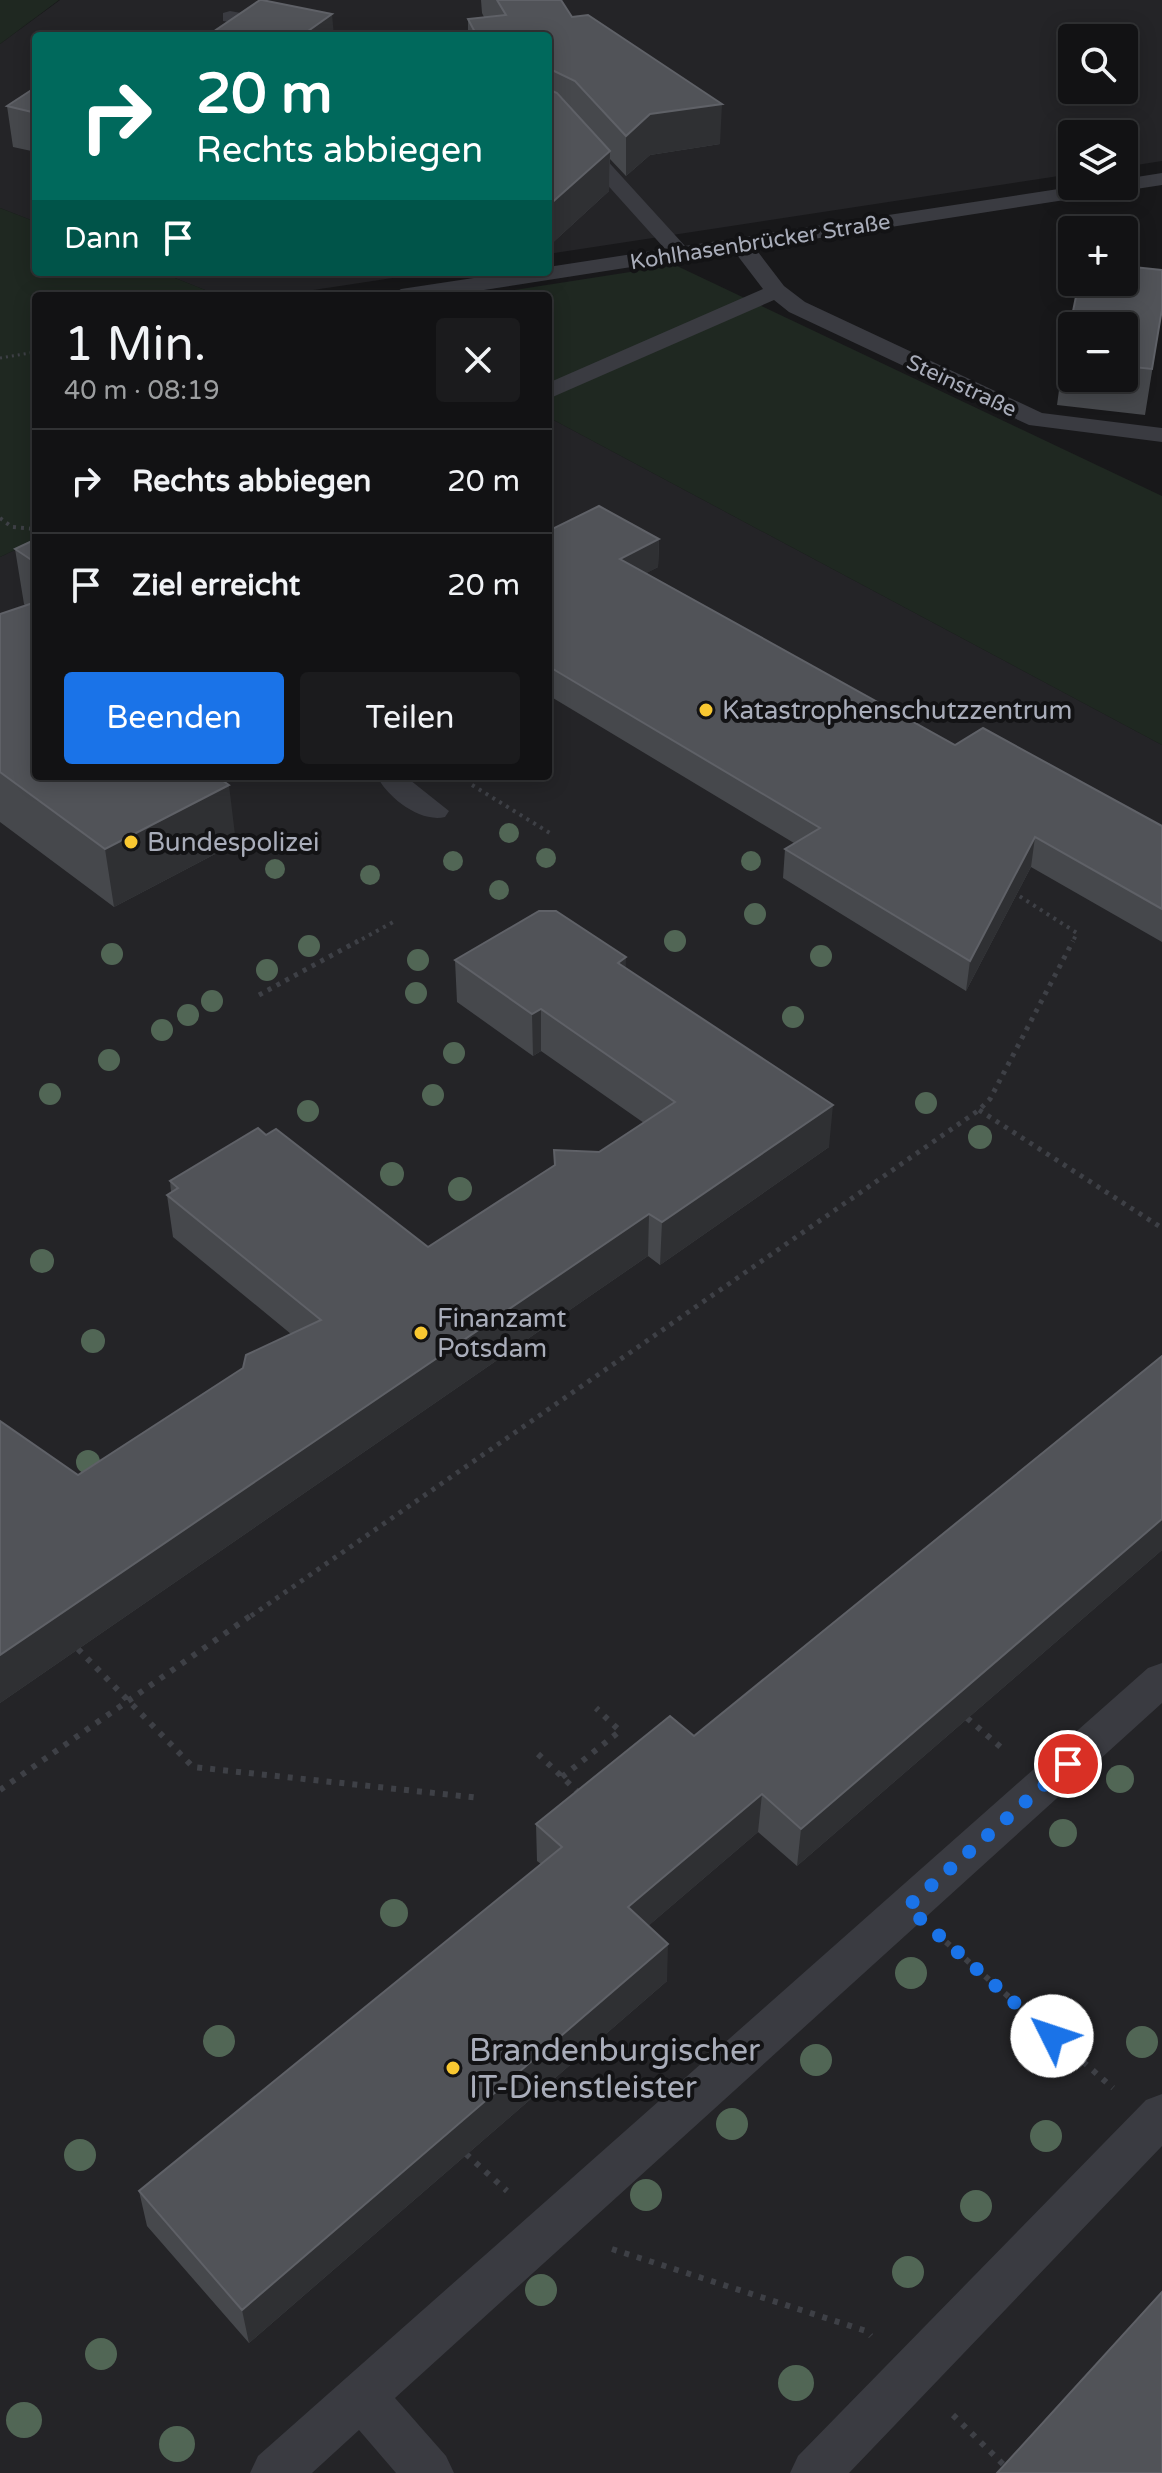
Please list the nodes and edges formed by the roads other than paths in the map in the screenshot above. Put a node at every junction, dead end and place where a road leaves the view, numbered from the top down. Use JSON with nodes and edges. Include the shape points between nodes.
{"nodes":[{"id":1,"x":230,"y":17,"type":"edge"},
{"id":2,"x":311,"y":32,"type":"edge"},
{"id":3,"x":552,"y":118,"type":"edge"},
{"id":4,"x":1162,"y":179,"type":"edge"},
{"id":5,"x":1138,"y":183,"type":"edge"},
{"id":6,"x":1058,"y":196,"type":"edge"},
{"id":7,"x":740,"y":244,"type":"junction"},
{"id":8,"x":680,"y":253,"type":"junction"},
{"id":9,"x":552,"y":273,"type":"edge"},
{"id":10,"x":531,"y":276,"type":"edge"},
{"id":11,"x":776,"y":291,"type":"junction"},
{"id":12,"x":427,"y":292,"type":"edge"},
{"id":13,"x":552,"y":390,"type":"edge"},
{"id":14,"x":1162,"y":435,"type":"edge"},
{"id":15,"x":393,"y":780,"type":"edge"},
{"id":16,"x":435,"y":811,"type":"dead end"},
{"id":17,"x":1162,"y":1679,"type":"edge"},
{"id":18,"x":1158,"y":2119,"type":"edge"},
{"id":19,"x":361,"y":2396,"type":"junction"},
{"id":20,"x":275,"y":2473,"type":"edge"},
{"id":21,"x":429,"y":2473,"type":"edge"},
{"id":22,"x":815,"y":2473,"type":"edge"}],
"edges":[{"from":1,"to":2,"type":"lane"},
{"from":3,"to":8,"type":"lane","via":[[566,127]]},
{"from":4,"to":5,"type":"lane","name":"Kohlhasenbrücker Straße"},
{"from":6,"to":7,"type":"lane","name":"Kohlhasenbrücker Straße"},
{"from":7,"to":8,"type":"lane","name":"Kohlhasenbrücker Straße"},
{"from":7,"to":11,"type":"lane","name":"Steinstraße"},
{"from":8,"to":9,"type":"lane","name":"Kohlhasenbrücker Straße"},
{"from":10,"to":12,"type":"lane","name":"Kohlhasenbrücker Straße"},
{"from":11,"to":13,"type":"lane"},
{"from":11,"to":14,"type":"lane","name":"Steinstraße","via":[[797,307],[1037,420]]},
{"from":15,"to":16,"type":"lane"},
{"from":17,"to":19,"type":"lane"},
{"from":18,"to":22,"type":"lane"},
{"from":19,"to":20,"type":"lane"},
{"from":19,"to":21,"type":"lane"}]}
